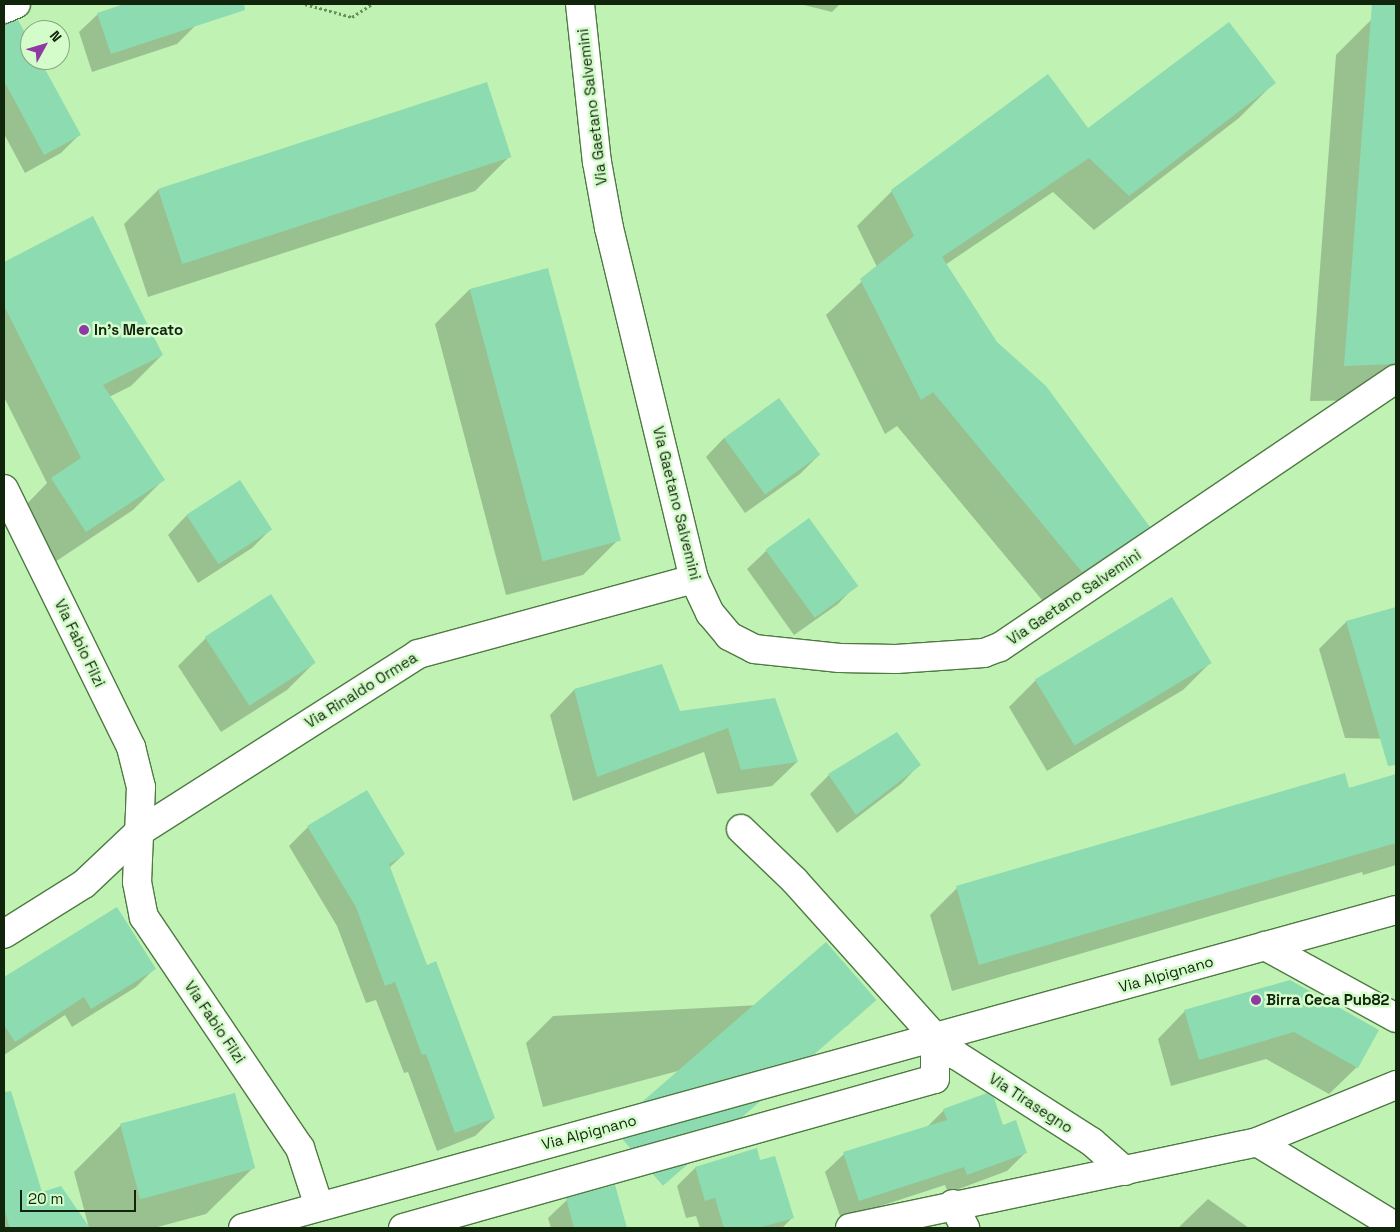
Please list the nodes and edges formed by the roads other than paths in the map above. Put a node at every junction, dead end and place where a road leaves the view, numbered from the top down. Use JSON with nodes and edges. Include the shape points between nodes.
{"nodes":[{"id":1,"x":16,"y":4,"type":"edge"},
{"id":2,"x":580,"y":4,"type":"edge"},
{"id":3,"x":4,"y":9,"type":"edge"},
{"id":4,"x":1396,"y":379,"type":"edge"},
{"id":5,"x":4,"y":488,"type":"edge"},
{"id":6,"x":694,"y":579,"type":"junction"},
{"id":7,"x":741,"y":829,"type":"dead end"},
{"id":8,"x":139,"y":832,"type":"junction"},
{"id":9,"x":1396,"y":910,"type":"edge"},
{"id":10,"x":4,"y":934,"type":"edge"},
{"id":11,"x":1265,"y":946,"type":"junction"},
{"id":12,"x":1396,"y":1018,"type":"edge"},
{"id":13,"x":935,"y":1037,"type":"junction"},
{"id":14,"x":1396,"y":1085,"type":"edge"},
{"id":15,"x":1256,"y":1142,"type":"junction"},
{"id":16,"x":1125,"y":1170,"type":"junction"},
{"id":17,"x":952,"y":1204,"type":"junction"},
{"id":18,"x":319,"y":1206,"type":"junction"},
{"id":19,"x":1396,"y":1227,"type":"edge"},
{"id":20,"x":242,"y":1228,"type":"edge"},
{"id":21,"x":403,"y":1228,"type":"edge"},
{"id":22,"x":850,"y":1228,"type":"edge"},
{"id":23,"x":965,"y":1228,"type":"edge"}],
"edges":[{"from":1,"to":3,"type":"street"},
{"from":2,"to":6,"type":"street","name":"Via Gaetano Salvemini","via":[[597,162],[609,228]]},
{"from":4,"to":6,"type":"street","name":"Via Gaetano Salvemini","via":[[1000,647],[984,653],[849,658],[754,649],[729,636],[710,613]]},
{"from":5,"to":8,"type":"street","name":"Via Fabio Filzi","via":[[131,747],[141,787]]},
{"from":6,"to":8,"type":"street","name":"Via Rinaldo Ormea","via":[[418,654]]},
{"from":7,"to":13,"type":"street","via":[[794,880]]},
{"from":8,"to":10,"type":"street","via":[[84,884]]},
{"from":8,"to":18,"type":"street","name":"Via Fabio Filzi","via":[[137,882],[144,917],[300,1148]]},
{"from":9,"to":11,"type":"street","name":"Via Alpignano"},
{"from":11,"to":12,"type":"street"},
{"from":11,"to":13,"type":"street","name":"Via Alpignano"},
{"from":13,"to":16,"type":"street","name":"Via Tirasegno","via":[[956,1055],[1092,1142]]},
{"from":13,"to":18,"type":"street","name":"Via Alpignano"},
{"from":13,"to":21,"type":"street","via":[[935,1079]]},
{"from":14,"to":15,"type":"street"},
{"from":15,"to":16,"type":"street"},
{"from":15,"to":19,"type":"street"},
{"from":16,"to":17,"type":"street"},
{"from":17,"to":22,"type":"street"},
{"from":17,"to":23,"type":"street"},
{"from":18,"to":20,"type":"street","name":"Via Alpignano"}]}
